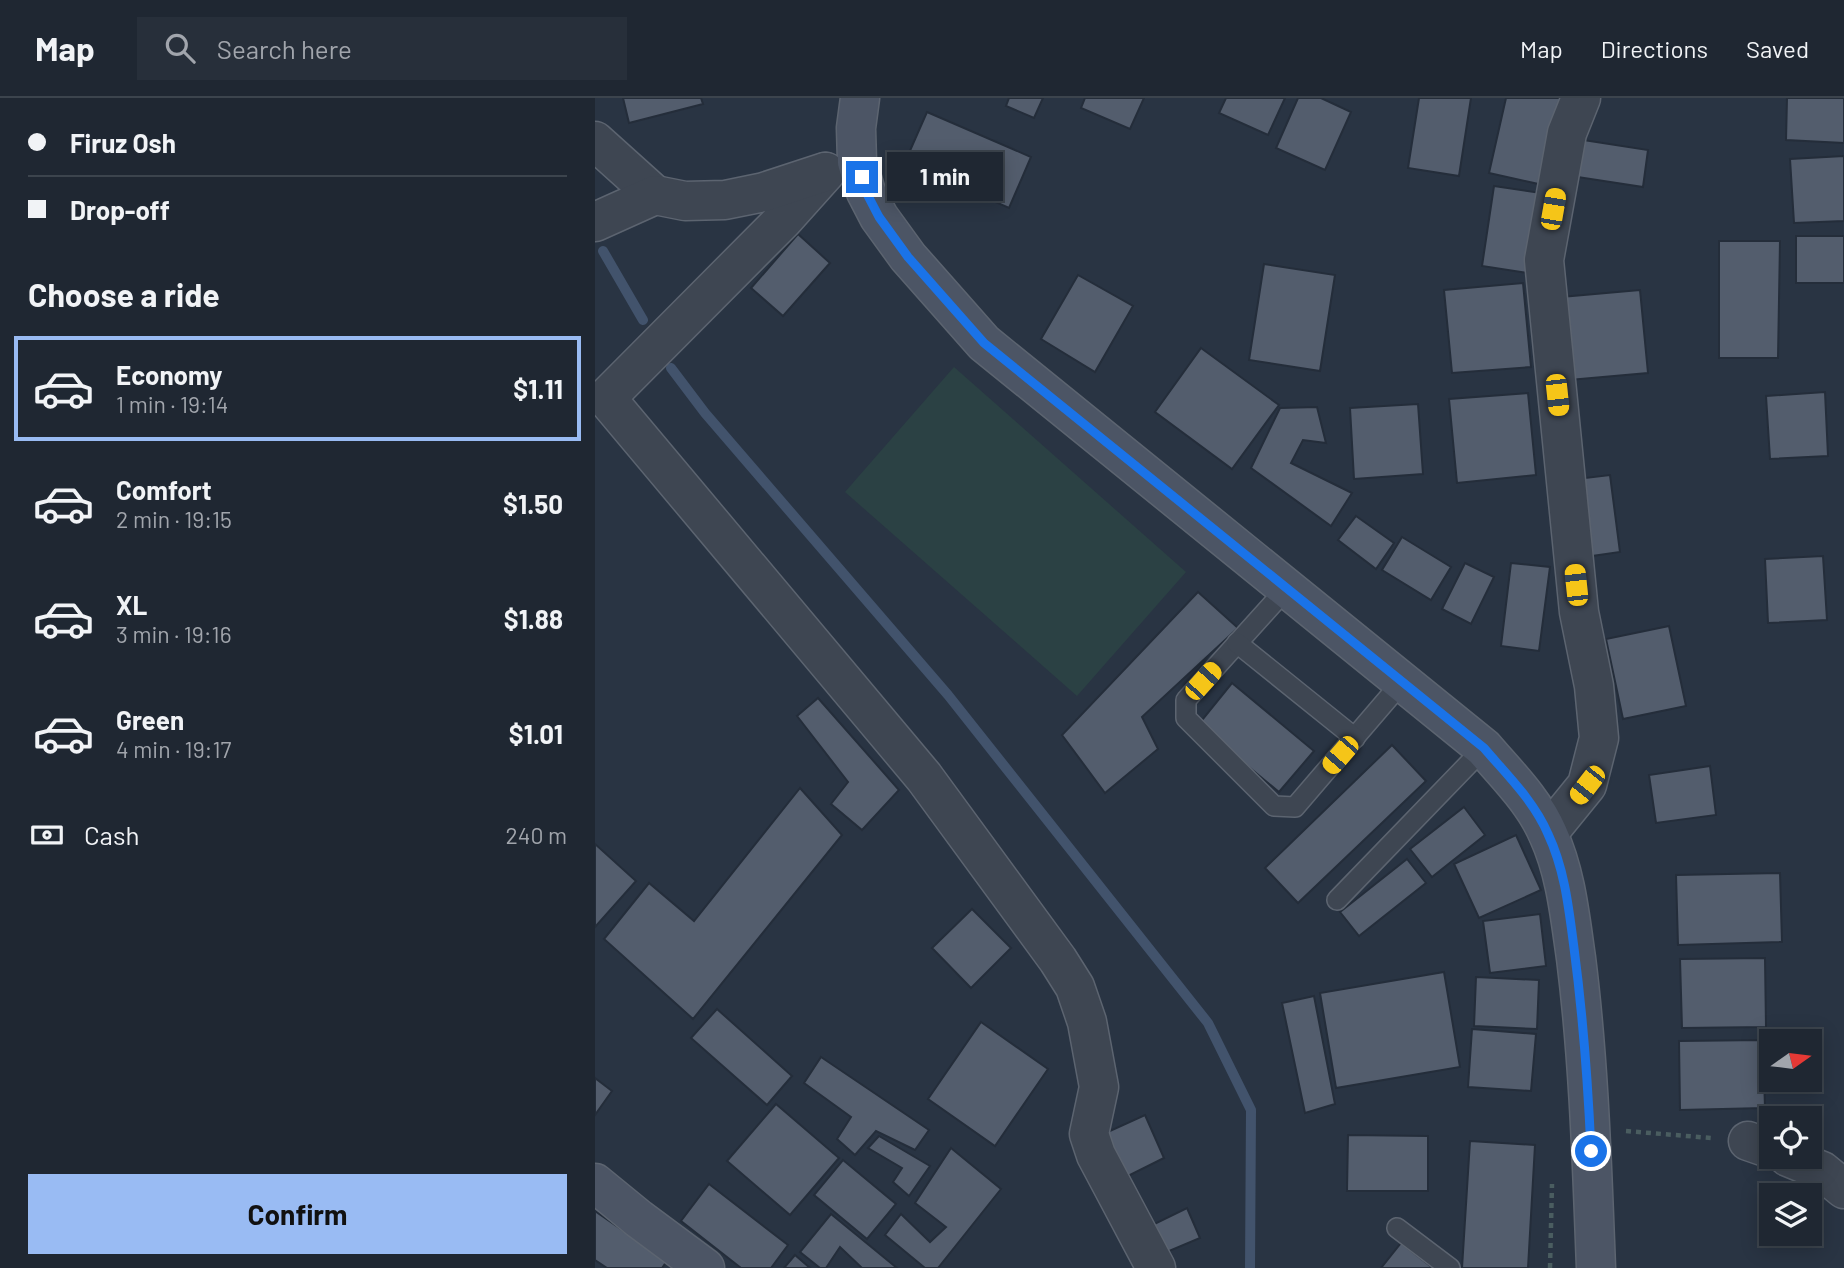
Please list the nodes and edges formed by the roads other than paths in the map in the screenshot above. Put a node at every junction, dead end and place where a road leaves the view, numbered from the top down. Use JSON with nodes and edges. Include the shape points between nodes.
{"nodes":[{"id":1,"x":860,"y":98,"type":"edge"},
{"id":2,"x":1581,"y":98,"type":"edge"},
{"id":3,"x":595,"y":141,"type":"edge"},
{"id":4,"x":841,"y":167,"type":"junction"},
{"id":5,"x":655,"y":195,"type":"junction"},
{"id":6,"x":595,"y":222,"type":"edge"},
{"id":7,"x":601,"y":394,"type":"edge"},
{"id":8,"x":1287,"y":588,"type":"junction"},
{"id":9,"x":1237,"y":643,"type":"junction"},
{"id":10,"x":1403,"y":681,"type":"junction"},
{"id":11,"x":1355,"y":738,"type":"junction"},
{"id":12,"x":1484,"y":748,"type":"junction"},
{"id":13,"x":1548,"y":833,"type":"junction"},
{"id":14,"x":1337,"y":900,"type":"dead end"},
{"id":15,"x":1817,"y":1169,"type":"edge"},
{"id":16,"x":595,"y":1184,"type":"edge"},
{"id":17,"x":1844,"y":1189,"type":"edge"},
{"id":18,"x":1397,"y":1228,"type":"dead end"},
{"id":19,"x":705,"y":1268,"type":"edge"},
{"id":20,"x":1156,"y":1268,"type":"edge"},
{"id":21,"x":1450,"y":1268,"type":"edge"},
{"id":22,"x":1596,"y":1268,"type":"edge"}],
"edges":[{"from":1,"to":4,"type":"main road","via":[[856,128]]},
{"from":2,"to":13,"type":"street","via":[[1567,133],[1544,260],[1579,612],[1599,738],[1587,785]]},
{"from":3,"to":5,"type":"street"},
{"from":4,"to":5,"type":"street","via":[[725,200],[685,201]]},
{"from":4,"to":7,"type":"street"},
{"from":4,"to":8,"type":"main road","via":[[866,192],[908,257],[984,343]]},
{"from":5,"to":6,"type":"street"},
{"from":7,"to":20,"type":"street","via":[[924,777],[1075,986],[1099,1087],[1089,1134]]},
{"from":8,"to":9,"type":"lane"},
{"from":8,"to":10,"type":"main road"},
{"from":9,"to":11,"type":"lane"},
{"from":9,"to":11,"type":"lane","via":[[1186,700],[1186,718],[1274,806],[1295,807]]},
{"from":10,"to":11,"type":"lane"},
{"from":10,"to":12,"type":"main road"},
{"from":12,"to":13,"type":"main road","via":[[1533,807]]},
{"from":12,"to":14,"type":"lane"},
{"from":13,"to":22,"type":"main road","via":[[1569,910],[1580,994]]},
{"from":15,"to":17,"type":"street"},
{"from":16,"to":19,"type":"main road"},
{"from":18,"to":21,"type":"lane"}]}
